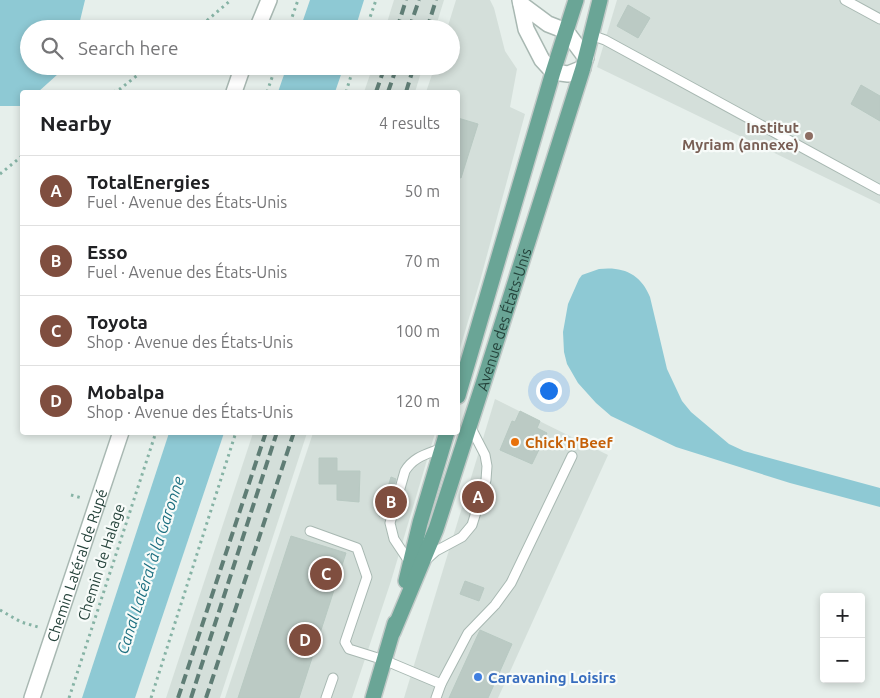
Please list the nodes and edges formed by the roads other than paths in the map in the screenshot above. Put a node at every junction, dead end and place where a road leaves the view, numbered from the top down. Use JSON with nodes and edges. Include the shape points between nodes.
{"nodes":[{"id":1,"x":269,"y":0,"type":"edge"},
{"id":2,"x":576,"y":0,"type":"edge"},
{"id":3,"x":600,"y":0,"type":"edge"},
{"id":4,"x":845,"y":0,"type":"edge"},
{"id":5,"x":520,"y":2,"type":"edge"},
{"id":6,"x":880,"y":19,"type":"edge"},
{"id":7,"x":261,"y":20,"type":"edge"},
{"id":8,"x":566,"y":31,"type":"junction"},
{"id":9,"x":591,"y":35,"type":"junction"},
{"id":10,"x":585,"y":63,"type":"junction"},
{"id":11,"x":553,"y":72,"type":"junction"},
{"id":12,"x":240,"y":75,"type":"edge"},
{"id":13,"x":235,"y":90,"type":"edge"},
{"id":14,"x":880,"y":190,"type":"edge"},
{"id":15,"x":460,"y":389,"type":"edge"},
{"id":16,"x":470,"y":426,"type":"junction"},
{"id":17,"x":120,"y":435,"type":"edge"},
{"id":18,"x":446,"y":435,"type":"edge"},
{"id":19,"x":442,"y":448,"type":"junction"},
{"id":20,"x":572,"y":456,"type":"dead end"},
{"id":21,"x":310,"y":531,"type":"dead end"},
{"id":22,"x":416,"y":564,"type":"junction"},
{"id":23,"x":384,"y":660,"type":"junction"},
{"id":24,"x":333,"y":678,"type":"dead end"},
{"id":25,"x":441,"y":684,"type":"junction"},
{"id":26,"x":32,"y":698,"type":"edge"},
{"id":27,"x":326,"y":698,"type":"edge"},
{"id":28,"x":373,"y":698,"type":"edge"},
{"id":29,"x":436,"y":698,"type":"edge"}],
"edges":[{"from":1,"to":7,"type":"street"},
{"from":2,"to":8,"type":"main road","name":"Avenue des États-Unis"},
{"from":3,"to":9,"type":"main road","name":"Avenue des États-Unis"},
{"from":4,"to":6,"type":"lane"},
{"from":5,"to":8,"type":"street","via":[[548,24]]},
{"from":5,"to":11,"type":"street","via":[[531,40]]},
{"from":8,"to":10,"type":"street"},
{"from":8,"to":11,"type":"main road","name":"Avenue des États-Unis"},
{"from":9,"to":10,"type":"main road","name":"Avenue des États-Unis"},
{"from":9,"to":14,"type":"lane"},
{"from":10,"to":11,"type":"street","via":[[568,74]]},
{"from":10,"to":16,"type":"main road","name":"Avenue des États-Unis"},
{"from":11,"to":15,"type":"main road","name":"Avenue des États-Unis"},
{"from":12,"to":13,"type":"street"},
{"from":16,"to":22,"type":"main road","name":"Avenue des États-Unis","via":[[436,529]]},
{"from":16,"to":22,"type":"lane","via":[[486,455],[487,466],[472,525],[462,537]]},
{"from":17,"to":26,"type":"street","name":"Chemin Latéral de Rupé"},
{"from":18,"to":19,"type":"main road","name":"Avenue des États-Unis"},
{"from":19,"to":22,"type":"main road","name":"Avenue des États-Unis"},
{"from":19,"to":22,"type":"lane","via":[[409,464],[390,523],[394,538]]},
{"from":20,"to":25,"type":"lane","via":[[511,583],[468,633]]},
{"from":21,"to":23,"type":"lane","via":[[357,548],[367,577],[345,642],[350,649]]},
{"from":22,"to":23,"type":"main road","name":"Avenue des États-Unis"},
{"from":23,"to":25,"type":"lane"},
{"from":23,"to":28,"type":"main road","name":"Avenue des États-Unis"},
{"from":24,"to":27,"type":"lane"},
{"from":25,"to":29,"type":"lane"}]}
